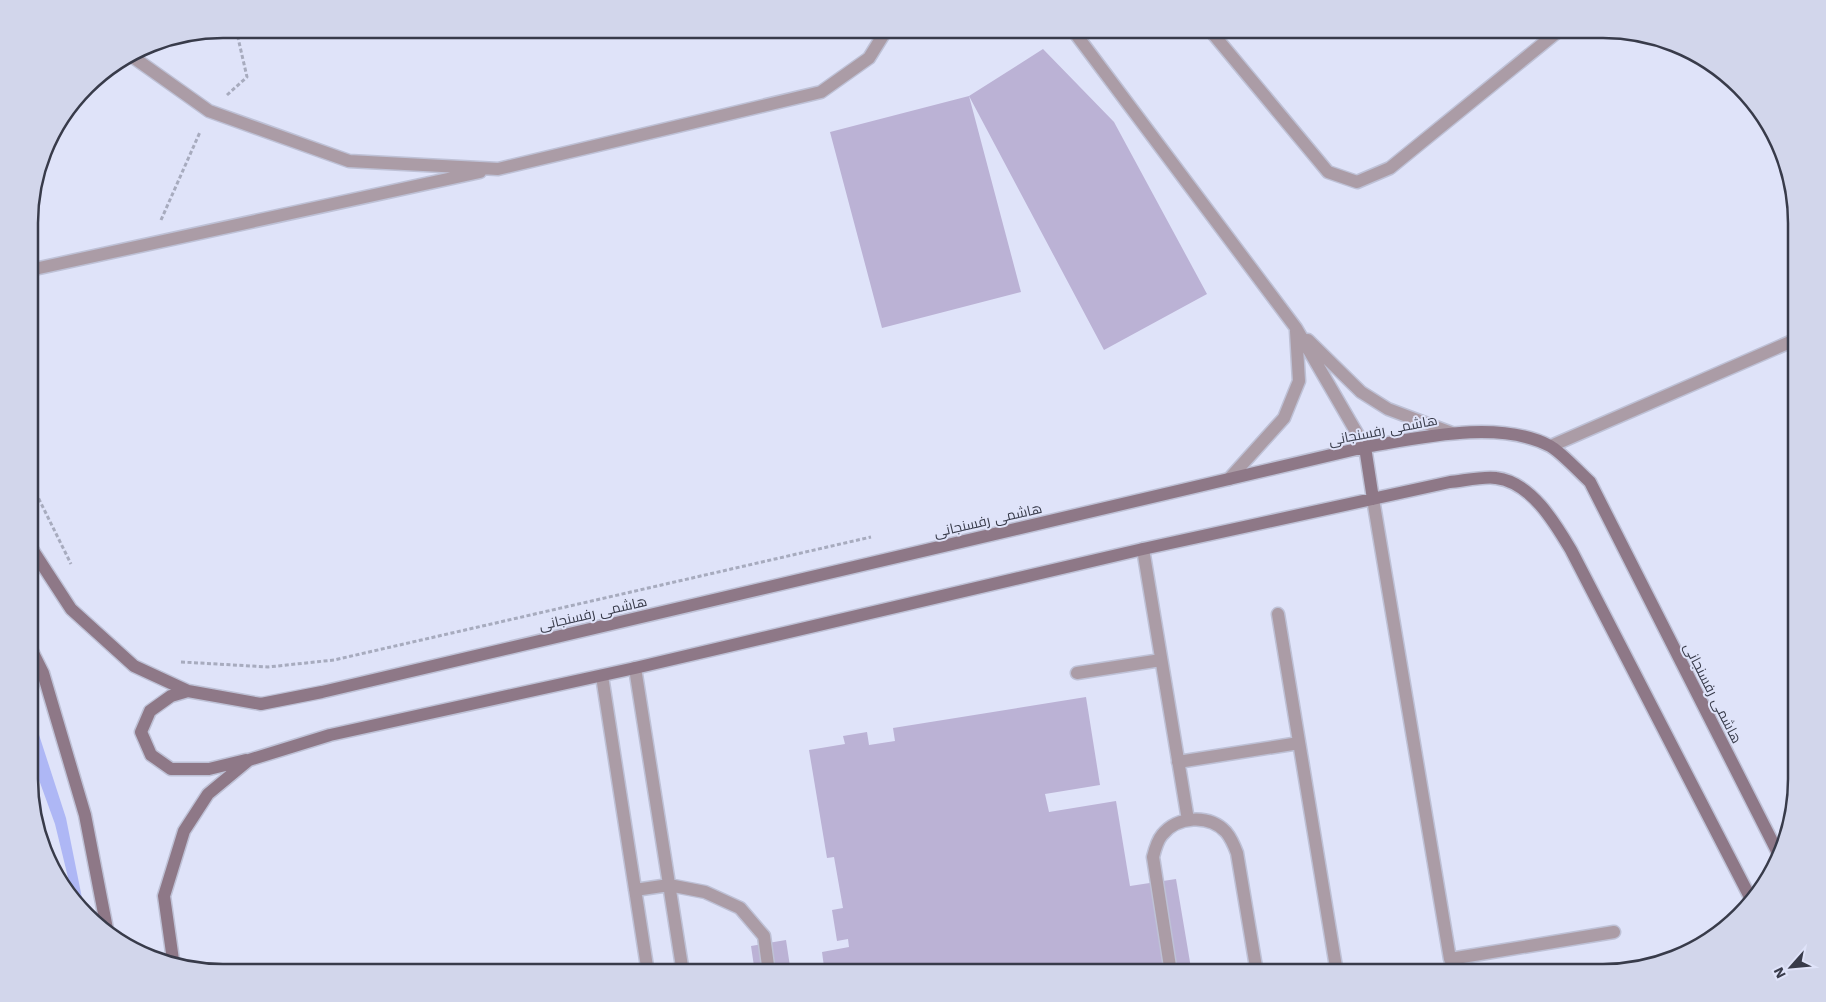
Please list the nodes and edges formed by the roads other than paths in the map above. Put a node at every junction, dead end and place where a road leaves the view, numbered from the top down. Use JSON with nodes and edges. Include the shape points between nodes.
{"nodes":[{"id":1,"x":881,"y":38,"type":"edge"},
{"id":2,"x":1079,"y":38,"type":"edge"},
{"id":3,"x":1216,"y":38,"type":"edge"},
{"id":4,"x":1550,"y":38,"type":"edge"},
{"id":5,"x":136,"y":59,"type":"edge"},
{"id":6,"x":498,"y":169,"type":"junction"},
{"id":7,"x":38,"y":268,"type":"edge"},
{"id":8,"x":1296,"y":328,"type":"junction"},
{"id":9,"x":1788,"y":343,"type":"edge"},
{"id":10,"x":1452,"y":432,"type":"junction"},
{"id":11,"x":1550,"y":446,"type":"junction"},
{"id":12,"x":1365,"y":447,"type":"junction"},
{"id":13,"x":1229,"y":479,"type":"junction"},
{"id":14,"x":1373,"y":499,"type":"junction"},
{"id":15,"x":1143,"y":549,"type":"junction"},
{"id":16,"x":38,"y":558,"type":"edge"},
{"id":17,"x":1278,"y":614,"type":"dead end"},
{"id":18,"x":1161,"y":660,"type":"junction"},
{"id":19,"x":38,"y":664,"type":"edge"},
{"id":20,"x":635,"y":668,"type":"junction"},
{"id":21,"x":1078,"y":673,"type":"dead end"},
{"id":22,"x":602,"y":676,"type":"junction"},
{"id":23,"x":188,"y":691,"type":"junction"},
{"id":24,"x":1299,"y":743,"type":"junction"},
{"id":25,"x":249,"y":760,"type":"junction"},
{"id":26,"x":1178,"y":762,"type":"junction"},
{"id":27,"x":1188,"y":820,"type":"junction"},
{"id":28,"x":1775,"y":848,"type":"edge"},
{"id":29,"x":669,"y":885,"type":"junction"},
{"id":30,"x":635,"y":890,"type":"junction"},
{"id":31,"x":1748,"y":894,"type":"edge"},
{"id":32,"x":106,"y":922,"type":"edge"},
{"id":33,"x":1614,"y":932,"type":"dead end"},
{"id":34,"x":173,"y":957,"type":"edge"},
{"id":35,"x":647,"y":964,"type":"edge"},
{"id":36,"x":682,"y":964,"type":"edge"},
{"id":37,"x":768,"y":964,"type":"edge"},
{"id":38,"x":1170,"y":964,"type":"edge"},
{"id":39,"x":1256,"y":964,"type":"edge"},
{"id":40,"x":1336,"y":964,"type":"edge"}],
"edges":[{"from":1,"to":6,"type":"street","via":[[869,58],[821,92]]},
{"from":2,"to":8,"type":"street"},
{"from":3,"to":4,"type":"street","via":[[1328,172],[1357,182],[1390,168]]},
{"from":5,"to":6,"type":"street","via":[[209,111],[349,161]]},
{"from":6,"to":7,"type":"street"},
{"from":8,"to":10,"type":"street","via":[[1361,392],[1388,409]]},
{"from":8,"to":12,"type":"street"},
{"from":8,"to":13,"type":"street","via":[[1299,381],[1284,418]]},
{"from":9,"to":11,"type":"street"},
{"from":10,"to":11,"type":"main road","name":"هاشمی رفسنجانی","via":[[1512,433]]},
{"from":10,"to":12,"type":"main road","name":"هاشمی رفسنجانی"},
{"from":11,"to":28,"type":"main road","name":"هاشمی رفسنجانی","via":[[1590,482]]},
{"from":12,"to":13,"type":"main road","name":"هاشمی رفسنجانی"},
{"from":12,"to":14,"type":"main road"},
{"from":13,"to":23,"type":"main road","name":"هاشمی رفسنجانی","via":[[322,692],[261,704]]},
{"from":14,"to":15,"type":"main road"},
{"from":14,"to":31,"type":"main road","via":[[1450,482],[1496,478],[1519,486],[1550,515]]},
{"from":14,"to":33,"type":"street","via":[[1450,959]]},
{"from":15,"to":18,"type":"street"},
{"from":15,"to":20,"type":"main road"},
{"from":16,"to":23,"type":"main road","name":"هاشمی رفسنجانی","via":[[71,609],[134,666]]},
{"from":17,"to":24,"type":"street"},
{"from":18,"to":21,"type":"street"},
{"from":18,"to":26,"type":"street"},
{"from":19,"to":32,"type":"main road","via":[[86,815]]},
{"from":20,"to":22,"type":"main road"},
{"from":20,"to":29,"type":"street"},
{"from":22,"to":25,"type":"main road","via":[[330,735]]},
{"from":22,"to":30,"type":"street"},
{"from":23,"to":25,"type":"main road","via":[[171,696],[150,710],[141,732],[151,755],[171,769],[209,769]]},
{"from":24,"to":26,"type":"street"},
{"from":24,"to":40,"type":"street"},
{"from":25,"to":34,"type":"main road","via":[[208,794],[184,831],[164,896]]},
{"from":26,"to":27,"type":"street"},
{"from":27,"to":38,"type":"street","via":[[1165,832],[1152,857]]},
{"from":27,"to":39,"type":"street","via":[[1214,824],[1232,841],[1237,853]]},
{"from":29,"to":30,"type":"street"},
{"from":29,"to":36,"type":"street"},
{"from":29,"to":37,"type":"street","via":[[706,892],[740,908],[764,936]]},
{"from":30,"to":35,"type":"street"}]}
